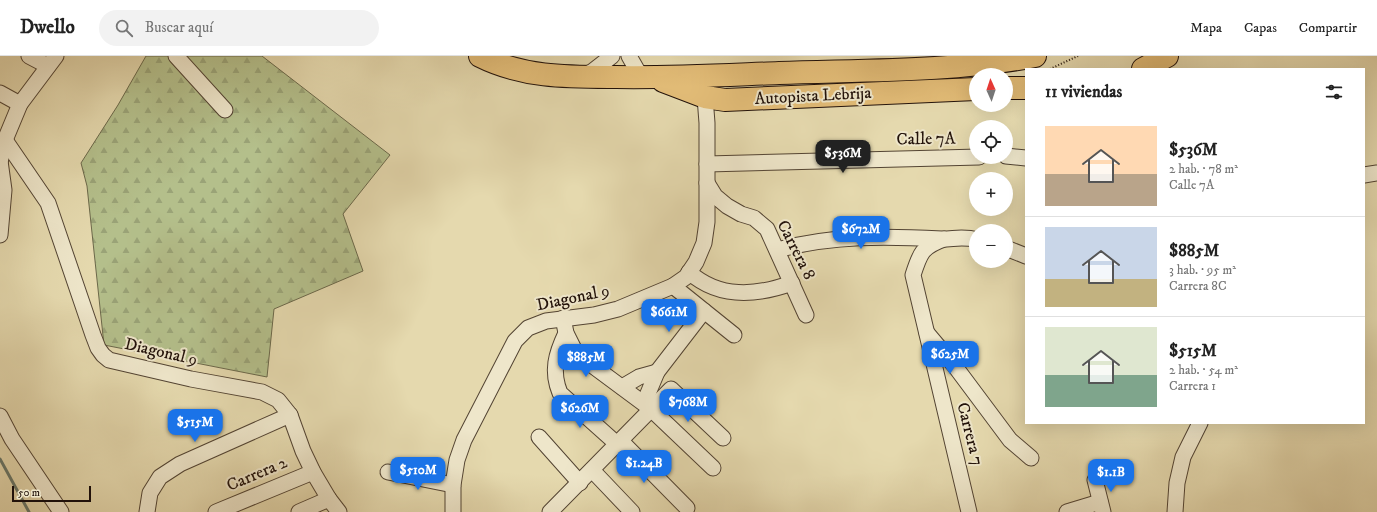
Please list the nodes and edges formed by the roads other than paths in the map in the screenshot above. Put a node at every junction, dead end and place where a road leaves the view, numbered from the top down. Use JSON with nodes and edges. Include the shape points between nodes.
{"nodes":[{"id":1,"x":29,"y":56,"type":"edge"},
{"id":2,"x":176,"y":56,"type":"edge"},
{"id":3,"x":612,"y":56,"type":"edge"},
{"id":4,"x":629,"y":56,"type":"edge"},
{"id":5,"x":1035,"y":56,"type":"edge"},
{"id":6,"x":484,"y":57,"type":"edge"},
{"id":7,"x":52,"y":61,"type":"edge"},
{"id":8,"x":913,"y":62,"type":"edge"},
{"id":9,"x":869,"y":63,"type":"edge"},
{"id":10,"x":582,"y":77,"type":"junction"},
{"id":11,"x":650,"y":78,"type":"junction"},
{"id":12,"x":1013,"y":88,"type":"edge"},
{"id":13,"x":1025,"y":88,"type":"edge"},
{"id":14,"x":969,"y":89,"type":"edge"},
{"id":15,"x":0,"y":93,"type":"edge"},
{"id":16,"x":705,"y":97,"type":"junction"},
{"id":17,"x":20,"y":104,"type":"junction"},
{"id":18,"x":225,"y":110,"type":"dead end"},
{"id":19,"x":6,"y":117,"type":"edge"},
{"id":20,"x":2,"y":153,"type":"edge"},
{"id":21,"x":969,"y":157,"type":"edge"},
{"id":22,"x":1013,"y":157,"type":"edge"},
{"id":23,"x":1025,"y":158,"type":"edge"},
{"id":24,"x":707,"y":164,"type":"junction"},
{"id":25,"x":1377,"y":173,"type":"edge"},
{"id":26,"x":1365,"y":175,"type":"edge"},
{"id":27,"x":707,"y":183,"type":"junction"},
{"id":28,"x":0,"y":235,"type":"edge"},
{"id":29,"x":969,"y":237,"type":"edge"},
{"id":30,"x":944,"y":239,"type":"junction"},
{"id":31,"x":777,"y":250,"type":"junction"},
{"id":32,"x":1013,"y":251,"type":"edge"},
{"id":33,"x":1025,"y":256,"type":"edge"},
{"id":34,"x":689,"y":272,"type":"junction"},
{"id":35,"x":792,"y":283,"type":"junction"},
{"id":36,"x":673,"y":286,"type":"junction"},
{"id":37,"x":704,"y":311,"type":"junction"},
{"id":38,"x":806,"y":315,"type":"dead end"},
{"id":39,"x":563,"y":318,"type":"junction"},
{"id":40,"x":924,"y":329,"type":"junction"},
{"id":41,"x":566,"y":333,"type":"junction"},
{"id":42,"x":734,"y":335,"type":"dead end"},
{"id":43,"x":657,"y":372,"type":"junction"},
{"id":44,"x":622,"y":387,"type":"junction"},
{"id":45,"x":648,"y":406,"type":"junction"},
{"id":46,"x":290,"y":415,"type":"junction"},
{"id":47,"x":0,"y":416,"type":"edge"},
{"id":48,"x":1200,"y":424,"type":"edge"},
{"id":49,"x":538,"y":437,"type":"dead end"},
{"id":50,"x":723,"y":438,"type":"dead end"},
{"id":51,"x":6,"y":440,"type":"edge"},
{"id":52,"x":619,"y":442,"type":"junction"},
{"id":53,"x":1031,"y":458,"type":"dead end"},
{"id":54,"x":713,"y":468,"type":"dead end"},
{"id":55,"x":592,"y":470,"type":"junction"},
{"id":56,"x":313,"y":472,"type":"junction"},
{"id":57,"x":388,"y":472,"type":"dead end"},
{"id":58,"x":1095,"y":480,"type":"dead end"},
{"id":59,"x":580,"y":483,"type":"junction"},
{"id":60,"x":453,"y":485,"type":"junction"},
{"id":61,"x":329,"y":499,"type":"junction"},
{"id":62,"x":1101,"y":507,"type":"edge"},
{"id":63,"x":688,"y":508,"type":"dead end"},
{"id":64,"x":556,"y":510,"type":"edge"},
{"id":65,"x":61,"y":512,"type":"edge"},
{"id":66,"x":147,"y":512,"type":"edge"},
{"id":67,"x":216,"y":512,"type":"edge"},
{"id":68,"x":299,"y":512,"type":"edge"},
{"id":69,"x":339,"y":512,"type":"edge"},
{"id":70,"x":453,"y":512,"type":"edge"},
{"id":71,"x":632,"y":512,"type":"edge"},
{"id":72,"x":969,"y":512,"type":"edge"},
{"id":73,"x":1067,"y":512,"type":"edge"},
{"id":74,"x":1175,"y":512,"type":"edge"}],
"edges":[{"from":1,"to":7,"type":"street"},
{"from":2,"to":18,"type":"street"},
{"from":3,"to":10,"type":"street"},
{"from":4,"to":11,"type":"street","via":[[637,70]]},
{"from":5,"to":8,"type":"highway","name":"Autopista Lebrija","via":[[974,65]]},
{"from":6,"to":10,"type":"highway","name":"Autopista Lebrija","via":[[509,68],[533,74]]},
{"from":7,"to":17,"type":"street"},
{"from":8,"to":9,"type":"highway","name":"Autopista Lebrija"},
{"from":9,"to":11,"type":"highway","name":"Autopista Lebrija"},
{"from":10,"to":11,"type":"highway","name":"Autopista Lebrija"},
{"from":11,"to":16,"type":"highway","name":"Autopista Lebrija"},
{"from":12,"to":13,"type":"highway"},
{"from":14,"to":16,"type":"highway","name":"Autopista Lebrija","via":[[770,99],[725,100]]},
{"from":15,"to":17,"type":"street"},
{"from":16,"to":24,"type":"street","name":"Diagonal 9"},
{"from":17,"to":19,"type":"street"},
{"from":19,"to":20,"type":"street"},
{"from":20,"to":28,"type":"street","via":[[4,190]]},
{"from":20,"to":46,"type":"street","name":"Diagonal 9","via":[[29,173],[48,203],[93,335],[103,355],[109,360],[270,394]]},
{"from":21,"to":24,"type":"street","name":"Calle 7A"},
{"from":22,"to":23,"type":"street"},
{"from":24,"to":27,"type":"street","name":"Diagonal 9"},
{"from":25,"to":26,"type":"street"},
{"from":27,"to":31,"type":"street","name":"Carrera 8","via":[[715,196],[727,206],[764,225]]},
{"from":27,"to":34,"type":"street","name":"Diagonal 9","via":[[704,243]]},
{"from":29,"to":30,"type":"street"},
{"from":30,"to":31,"type":"street","via":[[915,236],[853,237],[810,242]]},
{"from":30,"to":40,"type":"street","name":"Carrera 7","via":[[929,245],[918,260],[913,275]]},
{"from":31,"to":35,"type":"street","name":"Carrera 8"},
{"from":32,"to":33,"type":"street"},
{"from":34,"to":35,"type":"street","via":[[715,289],[734,293],[765,291]]},
{"from":34,"to":36,"type":"street","name":"Diagonal 9","via":[[686,278]]},
{"from":35,"to":38,"type":"street","name":"Carrera 8"},
{"from":36,"to":37,"type":"street"},
{"from":36,"to":39,"type":"street","name":"Diagonal 9","via":[[618,309],[594,315]]},
{"from":37,"to":42,"type":"street"},
{"from":37,"to":43,"type":"street"},
{"from":39,"to":41,"type":"street"},
{"from":39,"to":60,"type":"street","name":"Diagonal 9","via":[[528,328],[515,341],[464,440],[457,460]]},
{"from":40,"to":53,"type":"street","via":[[1010,440]]},
{"from":40,"to":72,"type":"street","name":"Carrera 7"},
{"from":41,"to":44,"type":"street","via":[[575,351]]},
{"from":41,"to":52,"type":"street","via":[[558,350],[554,369],[555,382],[560,393]]},
{"from":43,"to":44,"type":"street","via":[[638,377]]},
{"from":43,"to":45,"type":"street"},
{"from":44,"to":45,"type":"street"},
{"from":45,"to":50,"type":"street","via":[[671,389]]},
{"from":45,"to":52,"type":"street"},
{"from":45,"to":54,"type":"street"},
{"from":46,"to":56,"type":"street","name":"Diagonal 9"},
{"from":46,"to":66,"type":"street","via":[[180,464],[160,477],[150,493]]},
{"from":47,"to":51,"type":"street"},
{"from":48,"to":74,"type":"street","via":[[1183,457],[1177,483]]},
{"from":49,"to":59,"type":"street"},
{"from":51,"to":65,"type":"street"},
{"from":52,"to":55,"type":"street"},
{"from":52,"to":63,"type":"street"},
{"from":55,"to":59,"type":"street"},
{"from":55,"to":71,"type":"street"},
{"from":56,"to":61,"type":"street","name":"Diagonal 9"},
{"from":56,"to":67,"type":"street","name":"Carrera 2"},
{"from":57,"to":60,"type":"street"},
{"from":58,"to":62,"type":"street"},
{"from":59,"to":64,"type":"street"},
{"from":60,"to":70,"type":"street","name":"Diagonal 9"},
{"from":61,"to":68,"type":"street"},
{"from":61,"to":69,"type":"street","name":"Diagonal 9"},
{"from":62,"to":73,"type":"street"}]}
